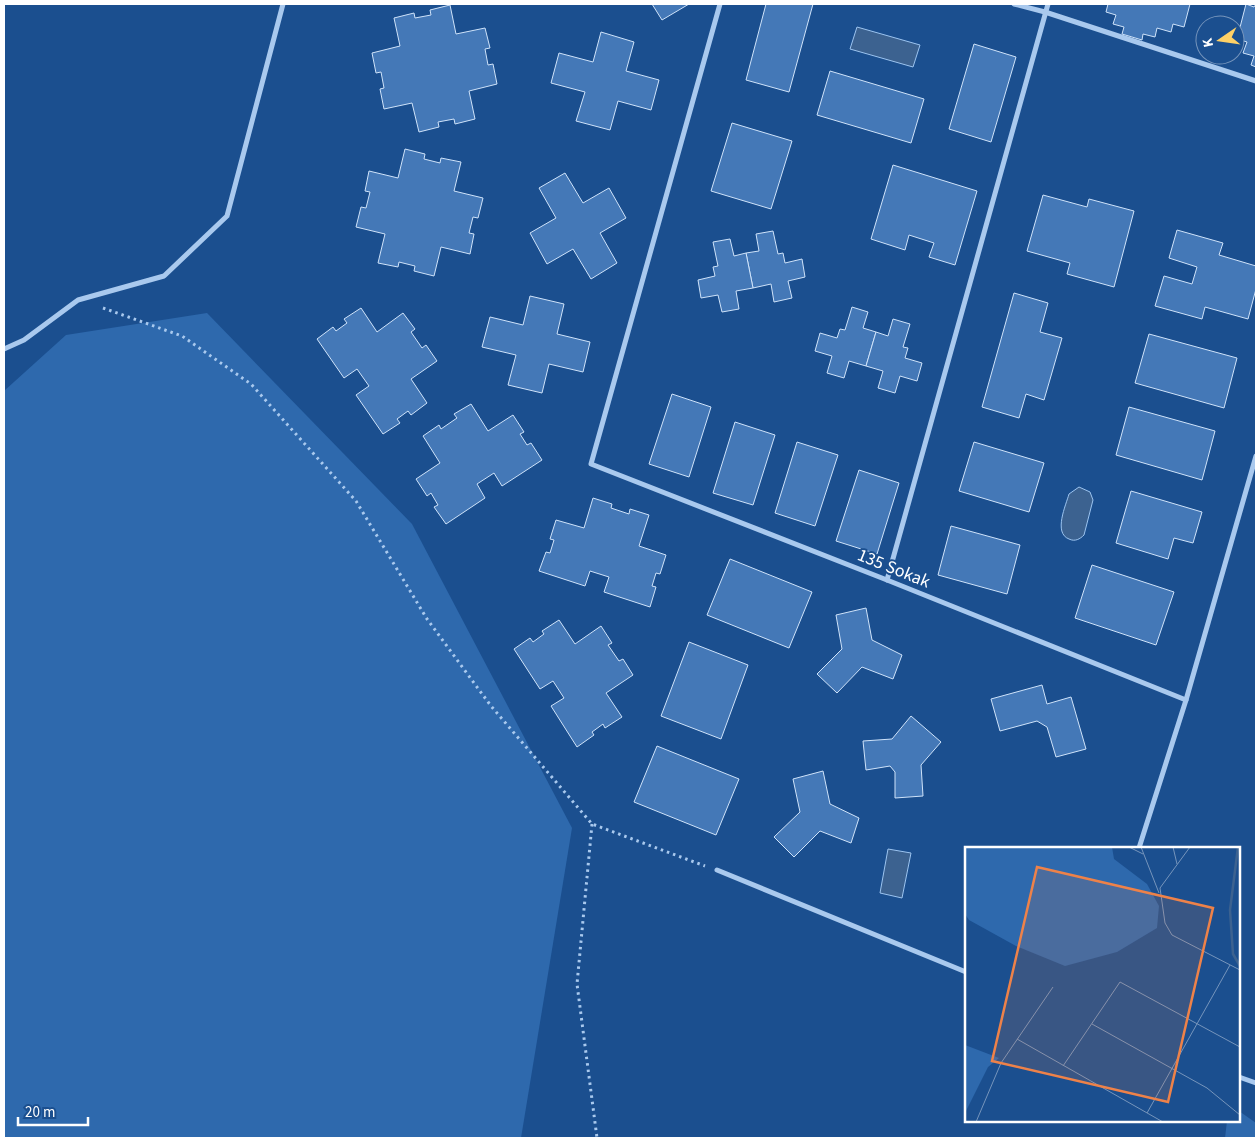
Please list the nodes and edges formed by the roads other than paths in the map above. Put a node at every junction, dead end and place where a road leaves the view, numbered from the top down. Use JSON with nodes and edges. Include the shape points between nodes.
{"nodes":[{"id":1,"x":283,"y":4,"type":"edge"},
{"id":2,"x":720,"y":4,"type":"edge"},
{"id":3,"x":1014,"y":4,"type":"edge"},
{"id":4,"x":1048,"y":4,"type":"edge"},
{"id":5,"x":1045,"y":12,"type":"junction"},
{"id":6,"x":1256,"y":81,"type":"edge"},
{"id":7,"x":4,"y":349,"type":"edge"},
{"id":8,"x":1256,"y":456,"type":"edge"},
{"id":9,"x":887,"y":580,"type":"junction"},
{"id":10,"x":1186,"y":700,"type":"junction"},
{"id":11,"x":1139,"y":847,"type":"edge"},
{"id":12,"x":717,"y":870,"type":"road end"},
{"id":13,"x":965,"y":972,"type":"edge"},
{"id":14,"x":1240,"y":1077,"type":"edge"},
{"id":15,"x":1256,"y":1083,"type":"edge"}],
"edges":[{"from":1,"to":7,"type":"street","via":[[227,216],[164,276],[78,300],[24,340]]},
{"from":2,"to":9,"type":"street","name":"135 Sokak","via":[[591,464]]},
{"from":3,"to":5,"type":"street"},
{"from":4,"to":5,"type":"street"},
{"from":5,"to":6,"type":"street"},
{"from":5,"to":9,"type":"street"},
{"from":8,"to":10,"type":"street"},
{"from":9,"to":10,"type":"street","name":"135 Sokak"},
{"from":10,"to":11,"type":"street"},
{"from":12,"to":13,"type":"street"},
{"from":14,"to":15,"type":"street"}]}
